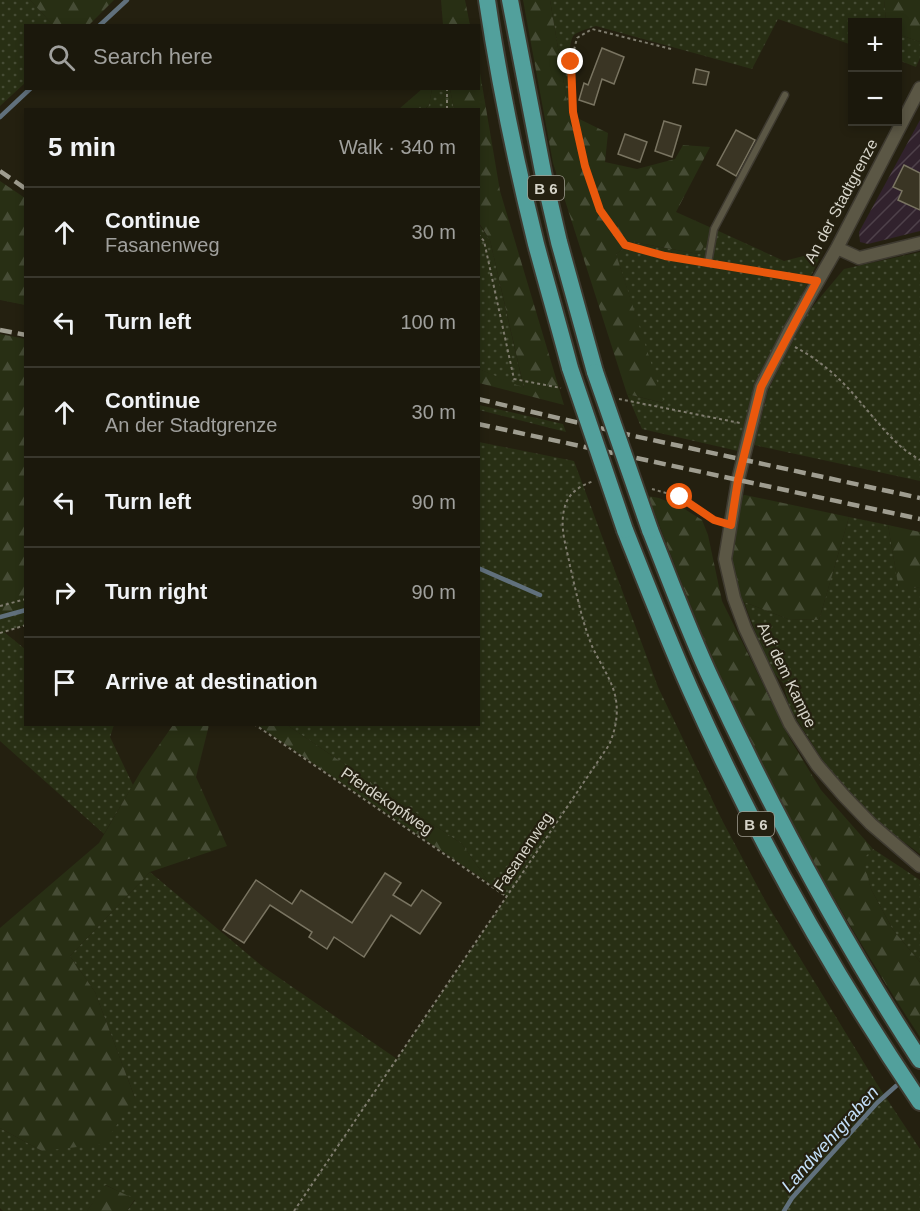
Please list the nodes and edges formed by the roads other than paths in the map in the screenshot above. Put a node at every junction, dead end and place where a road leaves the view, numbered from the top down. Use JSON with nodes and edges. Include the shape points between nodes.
{"nodes":[{"id":1,"x":487,"y":0,"type":"edge"},
{"id":2,"x":510,"y":0,"type":"edge"},
{"id":3,"x":920,"y":87,"type":"edge"},
{"id":4,"x":785,"y":95,"type":"dead end"},
{"id":5,"x":920,"y":243,"type":"edge"},
{"id":6,"x":837,"y":248,"type":"junction"},
{"id":7,"x":708,"y":263,"type":"road end"},
{"id":8,"x":752,"y":425,"type":"joint"},
{"id":9,"x":920,"y":866,"type":"edge"},
{"id":10,"x":920,"y":1060,"type":"edge"},
{"id":11,"x":920,"y":1102,"type":"edge"}],
"edges":[{"from":1,"to":11,"type":"highway","number":"B 6","bridge":true,"via":[[536,244],[570,368],[625,530],[691,690],[739,791],[823,948]]},
{"from":2,"to":10,"type":"highway","number":"B 6","bridge":true,"via":[[559,242],[595,372],[650,530],[711,680],[770,801],[835,921]]},
{"from":3,"to":6,"type":"street","name":"An der Stadtgrenze"},
{"from":4,"to":7,"type":"lane","via":[[714,229]]},
{"from":5,"to":6,"type":"street","via":[[859,258]]},
{"from":6,"to":8,"type":"street","name":"An der Stadtgrenze","via":[[761,387]]},
{"from":8,"to":9,"type":"street","name":"Auf dem Kampe","via":[[725,559],[745,628],[790,724],[817,765],[871,824]]}]}
